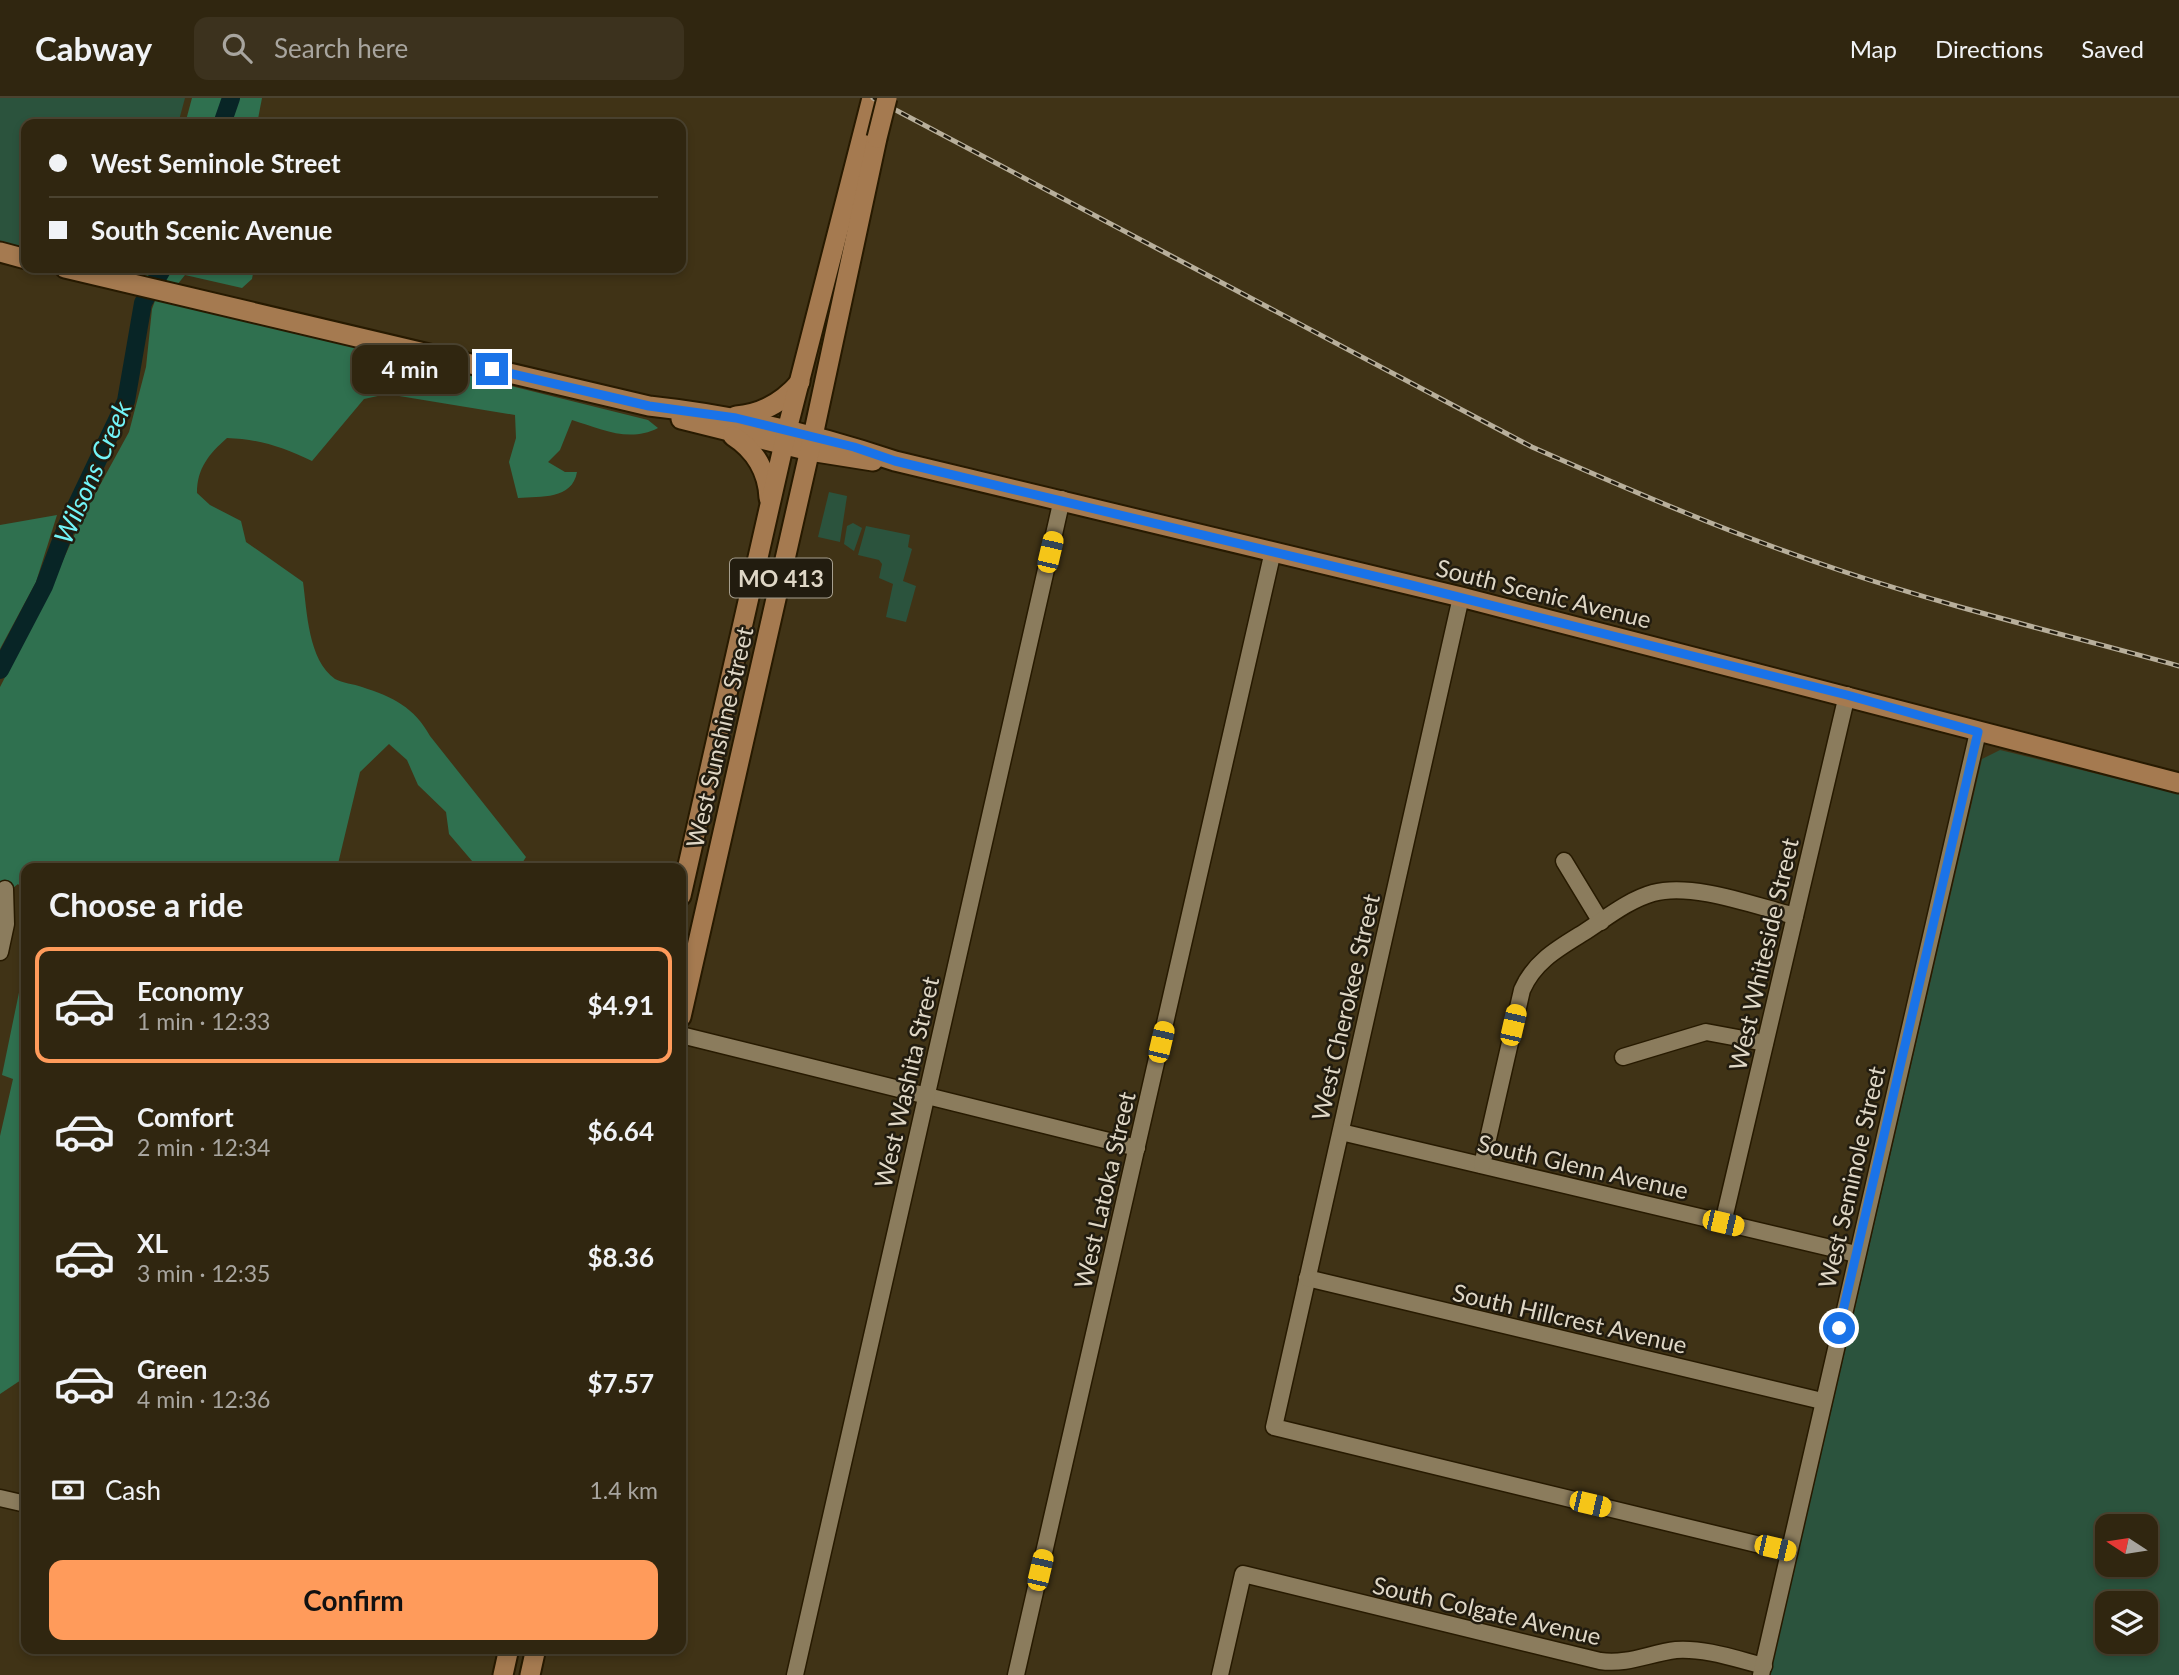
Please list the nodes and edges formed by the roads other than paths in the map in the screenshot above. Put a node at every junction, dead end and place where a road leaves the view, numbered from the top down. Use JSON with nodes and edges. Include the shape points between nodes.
{"nodes":[{"id":1,"x":872,"y":98,"type":"edge"},
{"id":2,"x":887,"y":98,"type":"edge"},
{"id":3,"x":870,"y":135,"type":"junction"},
{"id":4,"x":0,"y":252,"type":"edge"},
{"id":5,"x":21,"y":257,"type":"edge"},
{"id":6,"x":87,"y":273,"type":"edge"},
{"id":7,"x":800,"y":381,"type":"junction"},
{"id":8,"x":821,"y":398,"type":"junction"},
{"id":9,"x":725,"y":424,"type":"junction"},
{"id":10,"x":785,"y":438,"type":"junction"},
{"id":11,"x":811,"y":444,"type":"junction"},
{"id":12,"x":853,"y":454,"type":"junction"},
{"id":13,"x":799,"y":499,"type":"junction"},
{"id":14,"x":1062,"y":499,"type":"junction"},
{"id":15,"x":769,"y":510,"type":"junction"},
{"id":16,"x":1273,"y":551,"type":"junction"},
{"id":17,"x":1461,"y":597,"type":"junction"},
{"id":18,"x":1847,"y":695,"type":"junction"},
{"id":19,"x":1978,"y":732,"type":"junction"},
{"id":20,"x":2179,"y":783,"type":"edge"},
{"id":21,"x":1564,"y":861,"type":"dead end"},
{"id":22,"x":686,"y":874,"type":"edge"},
{"id":23,"x":5,"y":889,"type":"dead end"},
{"id":24,"x":1795,"y":916,"type":"junction"},
{"id":25,"x":1601,"y":922,"type":"junction"},
{"id":26,"x":0,"y":952,"type":"edge"},
{"id":27,"x":686,"y":995,"type":"edge"},
{"id":28,"x":686,"y":1036,"type":"edge"},
{"id":29,"x":1765,"y":1043,"type":"junction"},
{"id":30,"x":1623,"y":1057,"type":"dead end"},
{"id":31,"x":927,"y":1096,"type":"junction"},
{"id":32,"x":1341,"y":1132,"type":"junction"},
{"id":33,"x":1137,"y":1148,"type":"junction"},
{"id":34,"x":1482,"y":1165,"type":"junction"},
{"id":35,"x":1723,"y":1223,"type":"junction"},
{"id":36,"x":1856,"y":1254,"type":"junction"},
{"id":37,"x":1307,"y":1278,"type":"junction"},
{"id":38,"x":1822,"y":1401,"type":"junction"},
{"id":39,"x":0,"y":1498,"type":"edge"},
{"id":40,"x":21,"y":1503,"type":"edge"},
{"id":41,"x":1789,"y":1552,"type":"junction"},
{"id":42,"x":508,"y":1654,"type":"edge"},
{"id":43,"x":535,"y":1654,"type":"edge"},
{"id":44,"x":1763,"y":1670,"type":"edge"},
{"id":45,"x":503,"y":1675,"type":"edge"},
{"id":46,"x":530,"y":1675,"type":"edge"},
{"id":47,"x":794,"y":1675,"type":"edge"},
{"id":48,"x":1016,"y":1675,"type":"edge"},
{"id":49,"x":1220,"y":1675,"type":"edge"}],
"edges":[{"from":1,"to":3,"type":"main road","name":"West Sunshine Street","number":"MO 413"},
{"from":2,"to":3,"type":"main road","name":"West Sunshine Street","number":"MO 413","bridge":true},
{"from":3,"to":7,"type":"main road","name":"West Sunshine Street","number":"MO 413"},
{"from":3,"to":8,"type":"main road","name":"West Sunshine Street","number":"MO 413"},
{"from":4,"to":5,"type":"main road"},
{"from":6,"to":9,"type":"main road","name":"South Scenic Avenue"},
{"from":7,"to":9,"type":"main road","via":[[776,404]]},
{"from":7,"to":10,"type":"main road","name":"West Sunshine Street","number":"MO 413"},
{"from":8,"to":11,"type":"main road","name":"West Sunshine Street","number":"MO 413"},
{"from":8,"to":12,"type":"main road","via":[[824,419]]},
{"from":9,"to":10,"type":"main road","name":"South Scenic Avenue"},
{"from":9,"to":15,"type":"main road","via":[[757,459],[766,481]]},
{"from":10,"to":11,"type":"main road","name":"South Scenic Avenue"},
{"from":10,"to":15,"type":"main road","name":"West Sunshine Street","number":"MO 413"},
{"from":11,"to":12,"type":"main road","name":"South Scenic Avenue"},
{"from":11,"to":13,"type":"main road","name":"West Sunshine Street","number":"MO 413"},
{"from":12,"to":13,"type":"main road","via":[[818,471]]},
{"from":12,"to":14,"type":"main road","name":"South Scenic Avenue"},
{"from":13,"to":27,"type":"main road","name":"West Sunshine Street","number":"MO 413"},
{"from":14,"to":16,"type":"main road","name":"South Scenic Avenue"},
{"from":14,"to":31,"type":"street","name":"West Washita Street"},
{"from":15,"to":22,"type":"main road","name":"West Sunshine Street","number":"MO 413"},
{"from":16,"to":17,"type":"main road","name":"South Scenic Avenue"},
{"from":16,"to":33,"type":"street","name":"West Latoka Street"},
{"from":17,"to":18,"type":"main road","name":"South Scenic Avenue"},
{"from":17,"to":32,"type":"street","name":"West Cherokee Street"},
{"from":18,"to":19,"type":"main road","name":"South Scenic Avenue"},
{"from":18,"to":24,"type":"street","name":"West Whiteside Street"},
{"from":19,"to":20,"type":"main road","name":"South Scenic Avenue"},
{"from":19,"to":36,"type":"street","name":"West Seminole Street"},
{"from":21,"to":25,"type":"street"},
{"from":23,"to":26,"type":"street","via":[[6,923]]},
{"from":24,"to":25,"type":"street","via":[[1678,890],[1644,896]]},
{"from":24,"to":29,"type":"street","name":"West Whiteside Street"},
{"from":25,"to":34,"type":"street","via":[[1548,955],[1525,982]]},
{"from":28,"to":31,"type":"street"},
{"from":29,"to":30,"type":"street","via":[[1706,1032]]},
{"from":29,"to":35,"type":"street","name":"West Whiteside Street"},
{"from":31,"to":33,"type":"street"},
{"from":31,"to":47,"type":"street","name":"West Washita Street"},
{"from":32,"to":34,"type":"street","name":"South Glenn Avenue"},
{"from":32,"to":37,"type":"street","name":"West Cherokee Street"},
{"from":33,"to":48,"type":"street","name":"West Latoka Street"},
{"from":34,"to":35,"type":"street","name":"South Glenn Avenue"},
{"from":35,"to":36,"type":"street","name":"South Glenn Avenue"},
{"from":36,"to":38,"type":"street","name":"West Seminole Street"},
{"from":37,"to":38,"type":"street","name":"South Hillcrest Avenue"},
{"from":37,"to":41,"type":"street","name":"West Cherokee Street","via":[[1274,1427]]},
{"from":38,"to":41,"type":"street","name":"West Seminole Street"},
{"from":39,"to":40,"type":"street"},
{"from":41,"to":44,"type":"street","name":"West Seminole Street"},
{"from":42,"to":45,"type":"main road"},
{"from":43,"to":46,"type":"main road"},
{"from":44,"to":49,"type":"street","name":"South Colgate Avenue","via":[[1688,1650],[1632,1661],[1600,1661],[1243,1574]]}]}
